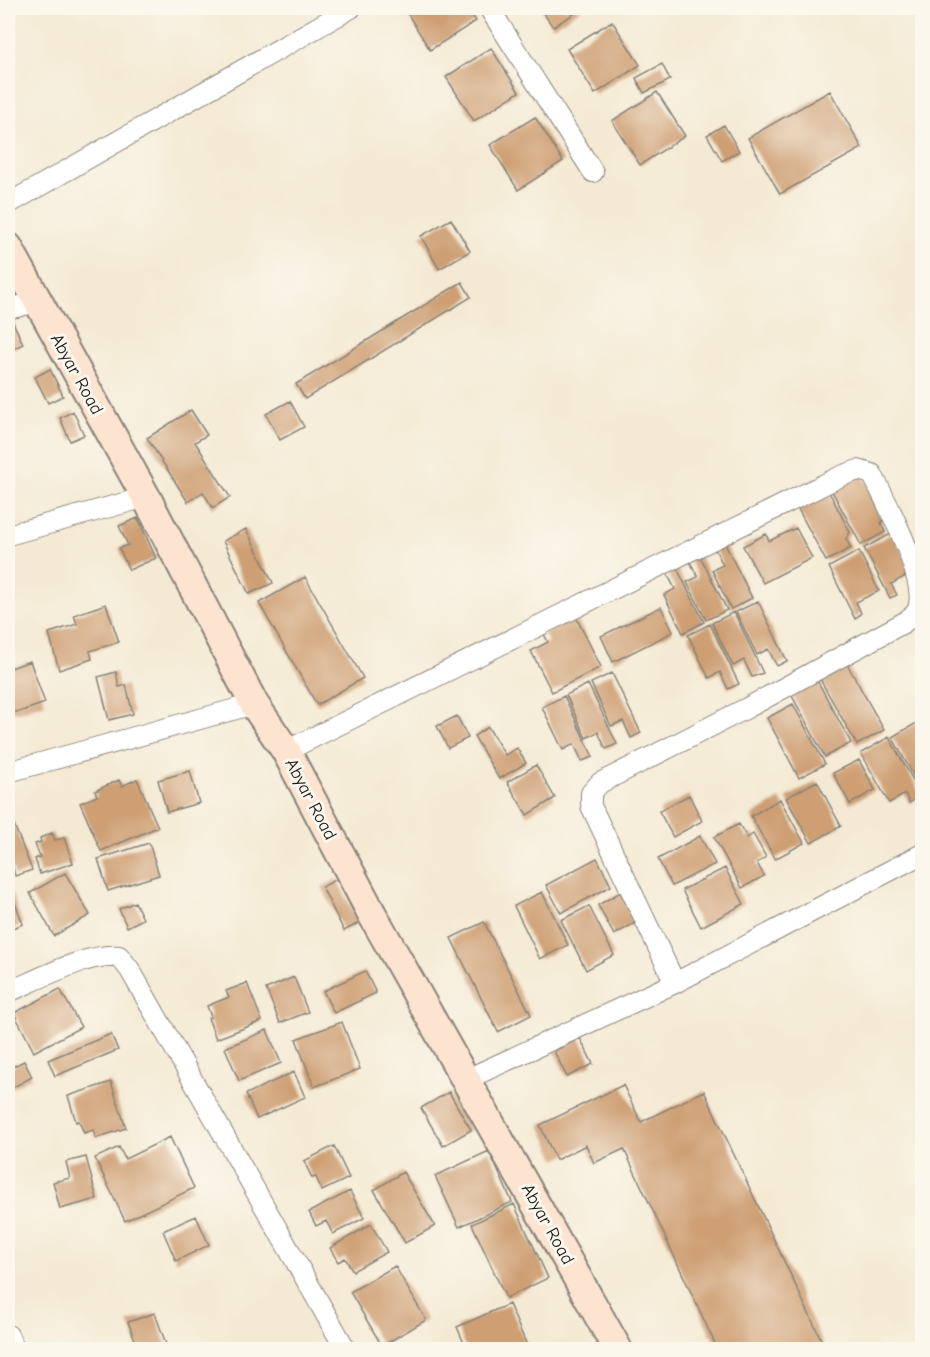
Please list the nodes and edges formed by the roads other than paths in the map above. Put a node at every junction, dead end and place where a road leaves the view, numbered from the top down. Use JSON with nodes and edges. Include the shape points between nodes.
{"nodes":[{"id":1,"x":351,"y":8,"type":"edge"},
{"id":2,"x":489,"y":8,"type":"edge"},
{"id":3,"x":593,"y":172,"type":"dead end"},
{"id":4,"x":8,"y":204,"type":"edge"},
{"id":5,"x":8,"y":247,"type":"edge"},
{"id":6,"x":37,"y":302,"type":"junction"},
{"id":7,"x":8,"y":309,"type":"edge"},
{"id":8,"x":146,"y":497,"type":"junction"},
{"id":9,"x":8,"y":535,"type":"edge"},
{"id":10,"x":255,"y":704,"type":"junction"},
{"id":11,"x":286,"y":751,"type":"junction"},
{"id":12,"x":8,"y":772,"type":"edge"},
{"id":13,"x":922,"y":854,"type":"edge"},
{"id":14,"x":675,"y":983,"type":"junction"},
{"id":15,"x":8,"y":992,"type":"edge"},
{"id":16,"x":466,"y":1079,"type":"junction"},
{"id":17,"x":8,"y":1335,"type":"edge"},
{"id":18,"x":15,"y":1350,"type":"edge"},
{"id":19,"x":346,"y":1350,"type":"edge"},
{"id":20,"x":618,"y":1350,"type":"edge"}],
"edges":[{"from":1,"to":4,"type":"street"},
{"from":2,"to":3,"type":"street"},
{"from":5,"to":6,"type":"main road","name":"Abyar Road"},
{"from":6,"to":7,"type":"street"},
{"from":6,"to":8,"type":"main road","name":"Abyar Road"},
{"from":8,"to":9,"type":"street"},
{"from":8,"to":10,"type":"main road","name":"Abyar Road"},
{"from":10,"to":11,"type":"main road","name":"Abyar Road"},
{"from":10,"to":12,"type":"street"},
{"from":11,"to":14,"type":"street","via":[[841,476],[858,470],[872,474],[919,571],[922,596],[917,611],[903,623],[600,783],[591,792],[591,806]]},
{"from":11,"to":16,"type":"main road","name":"Abyar Road","via":[[372,914]]},
{"from":13,"to":14,"type":"street"},
{"from":14,"to":16,"type":"street"},
{"from":15,"to":19,"type":"street","via":[[89,959],[119,956]]},
{"from":16,"to":20,"type":"main road","name":"Abyar Road"},
{"from":17,"to":18,"type":"street"}]}
